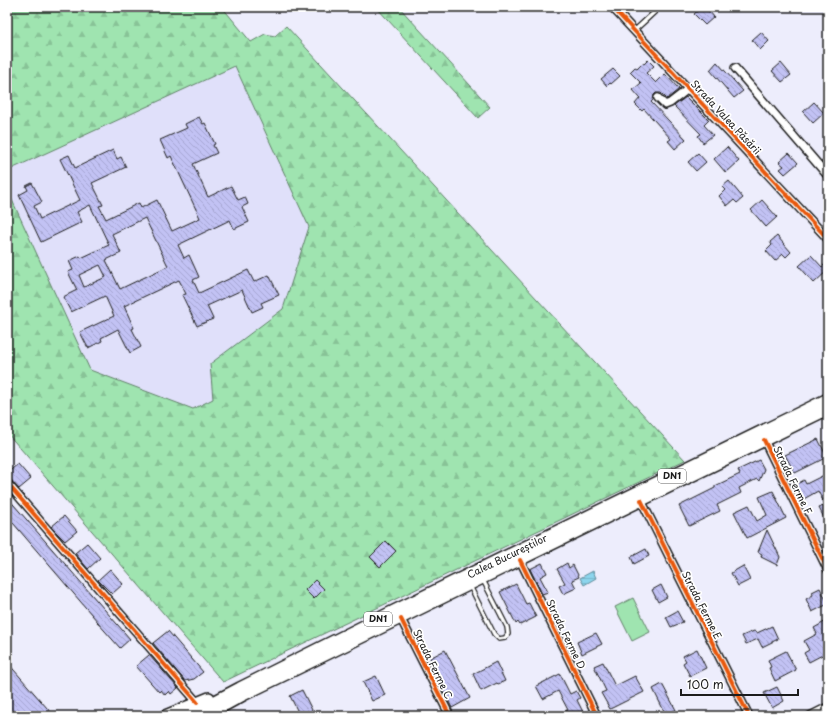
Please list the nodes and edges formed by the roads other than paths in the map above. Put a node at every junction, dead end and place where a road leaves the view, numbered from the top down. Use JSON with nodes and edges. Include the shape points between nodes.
{"nodes":[{"id":1,"x":612,"y":7,"type":"edge"},
{"id":2,"x":660,"y":7,"type":"edge"},
{"id":3,"x":634,"y":31,"type":"junction"},
{"id":4,"x":734,"y":68,"type":"dead end"},
{"id":5,"x":688,"y":89,"type":"junction"},
{"id":6,"x":658,"y":98,"type":"dead end"},
{"id":7,"x":828,"y":176,"type":"edge"},
{"id":8,"x":828,"y":239,"type":"edge"},
{"id":9,"x":828,"y":399,"type":"edge"},
{"id":10,"x":828,"y":409,"type":"edge"},
{"id":11,"x":764,"y":440,"type":"junction"},
{"id":12,"x":7,"y":483,"type":"edge"},
{"id":13,"x":641,"y":500,"type":"junction"},
{"id":14,"x":520,"y":560,"type":"junction"},
{"id":15,"x":828,"y":570,"type":"edge"},
{"id":16,"x":482,"y":578,"type":"junction"},
{"id":17,"x":469,"y":585,"type":"junction"},
{"id":18,"x":401,"y":619,"type":"junction"},
{"id":19,"x":242,"y":691,"type":"junction"},
{"id":20,"x":197,"y":702,"type":"junction"},
{"id":21,"x":828,"y":707,"type":"edge"},
{"id":22,"x":165,"y":716,"type":"edge"},
{"id":23,"x":187,"y":716,"type":"edge"},
{"id":24,"x":205,"y":716,"type":"edge"},
{"id":25,"x":214,"y":716,"type":"edge"},
{"id":26,"x":450,"y":716,"type":"edge"},
{"id":27,"x":597,"y":716,"type":"edge"},
{"id":28,"x":749,"y":716,"type":"edge"},
{"id":29,"x":810,"y":716,"type":"edge"}],
"edges":[{"from":1,"to":3,"type":"street","name":"Strada Valea Păsării"},
{"from":2,"to":3,"type":"lane"},
{"from":3,"to":5,"type":"street","name":"Strada Valea Păsării"},
{"from":4,"to":7,"type":"street"},
{"from":5,"to":6,"type":"street","via":[[665,105]]},
{"from":5,"to":8,"type":"street","name":"Strada Valea Păsării"},
{"from":9,"to":19,"type":"highway","name":"Calea Bucureștilor","number":"DN1","via":[[394,611]]},
{"from":10,"to":11,"type":"highway","name":"Calea Bucureștilor","number":"DN1"},
{"from":11,"to":13,"type":"highway","name":"Calea Bucureștilor","number":"DN1"},
{"from":11,"to":15,"type":"street","name":"Strada Ferme F"},
{"from":12,"to":20,"type":"street"},
{"from":13,"to":14,"type":"highway","name":"Calea Bucureștilor","number":"DN1"},
{"from":13,"to":28,"type":"street","name":"Strada Ferme E"},
{"from":14,"to":16,"type":"highway","name":"Calea Bucureștilor","number":"DN1"},
{"from":14,"to":27,"type":"street","name":"Strada Ferme D"},
{"from":16,"to":17,"type":"highway","name":"Calea Bucureștilor","number":"DN1"},
{"from":16,"to":17,"type":"lane","via":[[507,628],[508,634],[505,638],[499,639],[494,634]]},
{"from":17,"to":18,"type":"highway","name":"Calea Bucureștilor","number":"DN1"},
{"from":18,"to":19,"type":"highway","name":"Calea Bucureștilor","number":"DN1"},
{"from":18,"to":26,"type":"street","name":"Strada Ferme C"},
{"from":19,"to":20,"type":"highway","number":"DN1"},
{"from":19,"to":23,"type":"highway","name":"Calea Bucureștilor","number":"DN1"},
{"from":19,"to":24,"type":"highway","name":"Calea Bucureștilor","number":"DN1"},
{"from":19,"to":25,"type":"highway","number":"DN1"},
{"from":20,"to":22,"type":"highway","number":"DN1"},
{"from":21,"to":29,"type":"street"}]}
